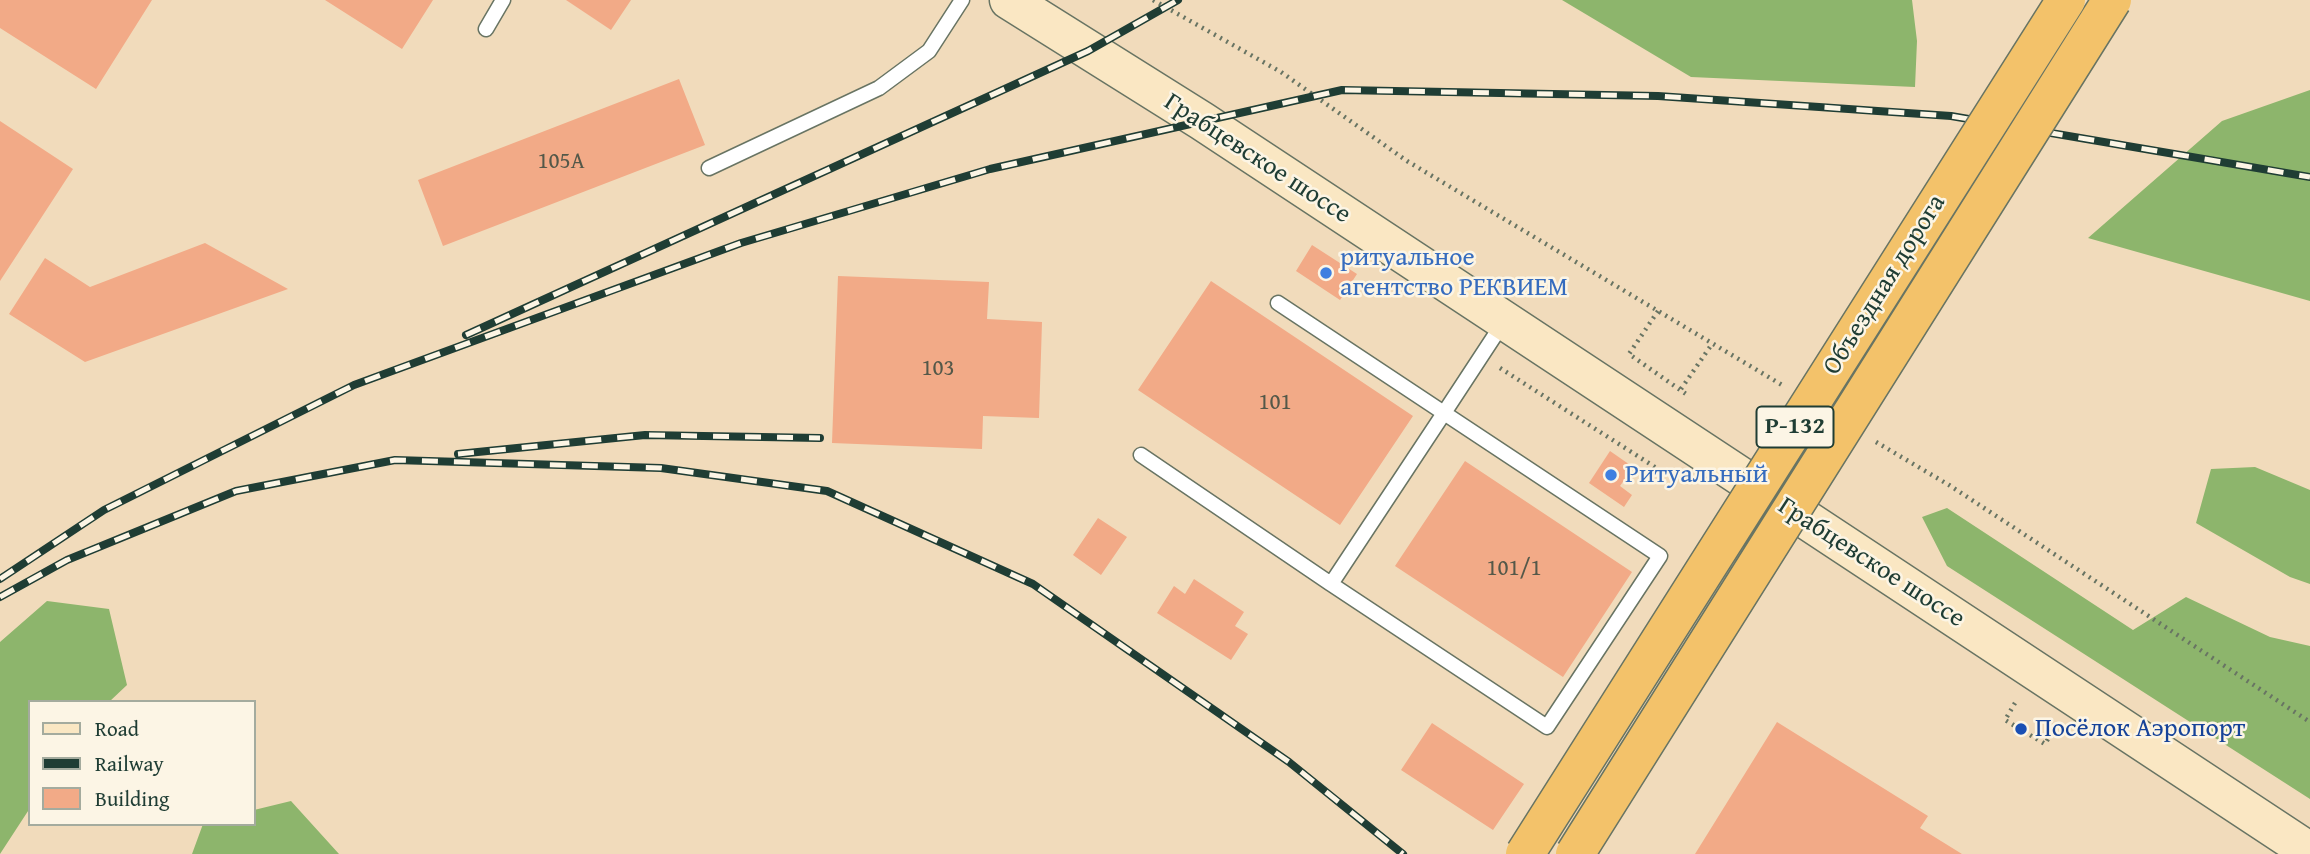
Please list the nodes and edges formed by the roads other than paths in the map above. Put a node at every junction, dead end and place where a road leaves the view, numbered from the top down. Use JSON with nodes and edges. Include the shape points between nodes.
{"nodes":[{"id":1,"x":503,"y":0,"type":"edge"},
{"id":2,"x":962,"y":0,"type":"edge"},
{"id":3,"x":1009,"y":0,"type":"edge"},
{"id":4,"x":2066,"y":0,"type":"edge"},
{"id":5,"x":2112,"y":0,"type":"edge"},
{"id":6,"x":486,"y":29,"type":"dead end"},
{"id":7,"x":709,"y":168,"type":"dead end"},
{"id":8,"x":1278,"y":303,"type":"dead end"},
{"id":9,"x":1504,"y":321,"type":"junction"},
{"id":10,"x":1444,"y":413,"type":"junction"},
{"id":11,"x":1141,"y":455,"type":"dead end"},
{"id":12,"x":1331,"y":584,"type":"junction"},
{"id":13,"x":2310,"y":852,"type":"edge"},
{"id":14,"x":1525,"y":854,"type":"edge"},
{"id":15,"x":1575,"y":854,"type":"edge"}],
"edges":[{"from":1,"to":6,"type":"lane"},
{"from":2,"to":7,"type":"lane","via":[[929,51],[879,88]]},
{"from":3,"to":9,"type":"main road","name":"Грабцевское шоссе"},
{"from":4,"to":14,"type":"highway","name":"Объездная дорога","number":"Р-132","bridge":true},
{"from":5,"to":15,"type":"highway","name":"Объездная дорога","number":"Р-132","bridge":true},
{"from":8,"to":10,"type":"lane"},
{"from":9,"to":10,"type":"lane"},
{"from":9,"to":13,"type":"main road","name":"Грабцевское шоссе"},
{"from":10,"to":12,"type":"lane"},
{"from":10,"to":12,"type":"lane","via":[[1660,556],[1570,693],[1547,727]]},
{"from":11,"to":12,"type":"lane"}]}
